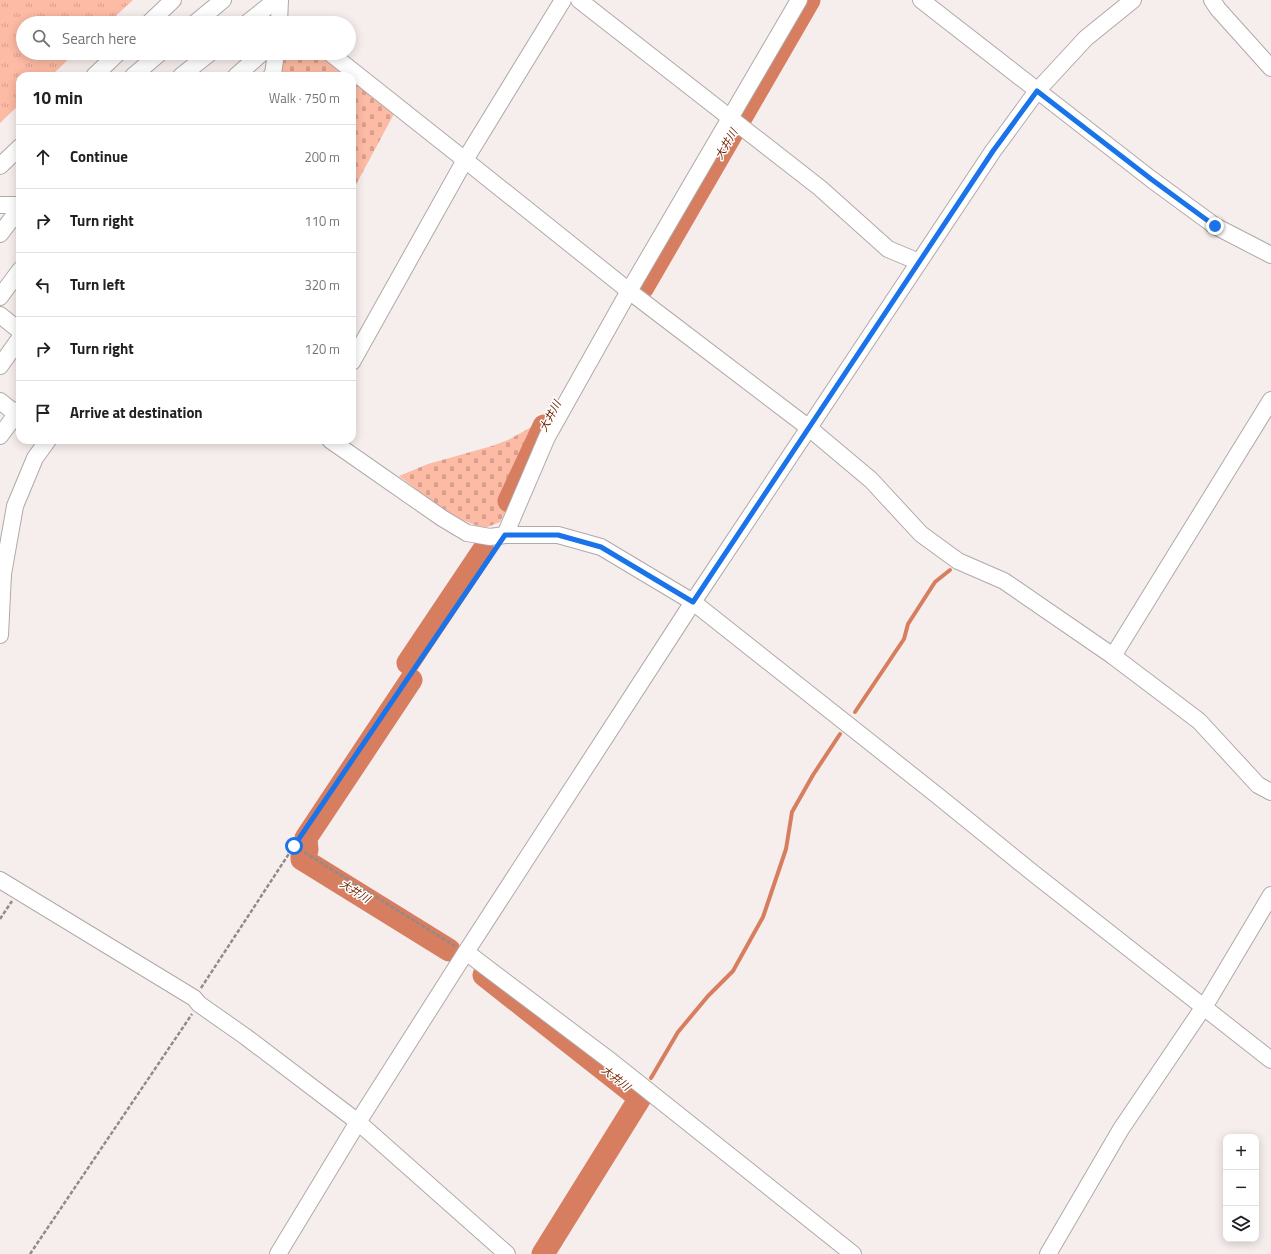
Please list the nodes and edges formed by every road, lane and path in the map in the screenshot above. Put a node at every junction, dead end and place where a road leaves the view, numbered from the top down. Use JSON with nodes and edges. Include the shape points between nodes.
{"nodes":[{"id":1,"x":173,"y":0,"type":"edge"},
{"id":2,"x":222,"y":0,"type":"edge"},
{"id":3,"x":276,"y":0,"type":"edge"},
{"id":4,"x":280,"y":0,"type":"edge"},
{"id":5,"x":563,"y":0,"type":"edge"},
{"id":6,"x":579,"y":0,"type":"edge"},
{"id":7,"x":799,"y":0,"type":"edge"},
{"id":8,"x":921,"y":0,"type":"edge"},
{"id":9,"x":1132,"y":0,"type":"edge"},
{"id":10,"x":1212,"y":0,"type":"edge"},
{"id":11,"x":156,"y":16,"type":"edge"},
{"id":12,"x":203,"y":16,"type":"edge"},
{"id":13,"x":256,"y":16,"type":"edge"},
{"id":14,"x":279,"y":16,"type":"edge"},
{"id":15,"x":111,"y":60,"type":"edge"},
{"id":16,"x":152,"y":60,"type":"edge"},
{"id":17,"x":201,"y":60,"type":"edge"},
{"id":18,"x":254,"y":60,"type":"edge"},
{"id":19,"x":275,"y":60,"type":"edge"},
{"id":20,"x":339,"y":60,"type":"edge"},
{"id":21,"x":1271,"y":68,"type":"edge"},
{"id":22,"x":98,"y":72,"type":"edge"},
{"id":23,"x":138,"y":72,"type":"edge"},
{"id":24,"x":186,"y":72,"type":"edge"},
{"id":25,"x":241,"y":72,"type":"edge"},
{"id":26,"x":273,"y":72,"type":"edge"},
{"id":27,"x":354,"y":72,"type":"edge"},
{"id":28,"x":356,"y":74,"type":"edge"},
{"id":29,"x":1037,"y":91,"type":"junction"},
{"id":30,"x":731,"y":117,"type":"junction"},
{"id":31,"x":16,"y":151,"type":"edge"},
{"id":32,"x":465,"y":160,"type":"junction"},
{"id":33,"x":0,"y":166,"type":"edge"},
{"id":34,"x":0,"y":205,"type":"edge"},
{"id":35,"x":16,"y":205,"type":"edge"},
{"id":36,"x":16,"y":213,"type":"edge"},
{"id":37,"x":0,"y":234,"type":"edge"},
{"id":38,"x":1271,"y":255,"type":"edge"},
{"id":39,"x":918,"y":262,"type":"junction"},
{"id":40,"x":16,"y":275,"type":"edge"},
{"id":41,"x":630,"y":291,"type":"junction"},
{"id":42,"x":0,"y":297,"type":"edge"},
{"id":43,"x":0,"y":315,"type":"edge"},
{"id":44,"x":16,"y":328,"type":"edge"},
{"id":45,"x":16,"y":344,"type":"edge"},
{"id":46,"x":356,"y":355,"type":"edge"},
{"id":47,"x":0,"y":366,"type":"edge"},
{"id":48,"x":1271,"y":400,"type":"edge"},
{"id":49,"x":0,"y":401,"type":"edge"},
{"id":50,"x":16,"y":410,"type":"edge"},
{"id":51,"x":16,"y":414,"type":"edge"},
{"id":52,"x":809,"y":428,"type":"junction"},
{"id":53,"x":0,"y":436,"type":"edge"},
{"id":54,"x":45,"y":444,"type":"edge"},
{"id":55,"x":336,"y":444,"type":"edge"},
{"id":56,"x":505,"y":535,"type":"junction"},
{"id":57,"x":1,"y":573,"type":"edge"},
{"id":58,"x":693,"y":602,"type":"junction"},
{"id":59,"x":0,"y":635,"type":"edge"},
{"id":60,"x":1113,"y":656,"type":"junction"},
{"id":61,"x":1271,"y":792,"type":"edge"},
{"id":62,"x":294,"y":846,"type":"junction"},
{"id":63,"x":0,"y":880,"type":"edge"},
{"id":64,"x":18,"y":892,"type":"junction"},
{"id":65,"x":1271,"y":895,"type":"edge"},
{"id":66,"x":0,"y":920,"type":"edge"},
{"id":67,"x":466,"y":952,"type":"junction"},
{"id":68,"x":197,"y":1001,"type":"junction"},
{"id":69,"x":1204,"y":1008,"type":"junction"},
{"id":70,"x":1271,"y":1060,"type":"edge"},
{"id":71,"x":358,"y":1122,"type":"junction"},
{"id":72,"x":30,"y":1254,"type":"edge"},
{"id":73,"x":278,"y":1254,"type":"edge"},
{"id":74,"x":507,"y":1254,"type":"edge"},
{"id":75,"x":853,"y":1254,"type":"edge"},
{"id":76,"x":1048,"y":1254,"type":"edge"}],
"edges":[{"from":1,"to":11,"type":"street"},
{"from":2,"to":12,"type":"street"},
{"from":3,"to":13,"type":"street"},
{"from":4,"to":14,"type":"street"},
{"from":5,"to":32,"type":"street"},
{"from":6,"to":30,"type":"street"},
{"from":7,"to":30,"type":"street"},
{"from":8,"to":29,"type":"street"},
{"from":9,"to":29,"type":"street","via":[[1086,38]]},
{"from":10,"to":21,"type":"street"},
{"from":15,"to":22,"type":"street"},
{"from":16,"to":23,"type":"street"},
{"from":17,"to":24,"type":"street"},
{"from":18,"to":25,"type":"street"},
{"from":19,"to":26,"type":"street"},
{"from":20,"to":27,"type":"street"},
{"from":28,"to":32,"type":"street"},
{"from":29,"to":38,"type":"street","via":[[1215,226]]},
{"from":29,"to":39,"type":"street"},
{"from":30,"to":39,"type":"street","via":[[820,188],[888,249]]},
{"from":30,"to":41,"type":"street"},
{"from":31,"to":33,"type":"street"},
{"from":32,"to":41,"type":"street"},
{"from":32,"to":46,"type":"street"},
{"from":34,"to":35,"type":"street"},
{"from":36,"to":37,"type":"street"},
{"from":39,"to":52,"type":"street"},
{"from":40,"to":42,"type":"street"},
{"from":41,"to":52,"type":"street"},
{"from":41,"to":56,"type":"street","via":[[547,437]]},
{"from":43,"to":44,"type":"street"},
{"from":45,"to":47,"type":"street"},
{"from":48,"to":60,"type":"street"},
{"from":49,"to":50,"type":"street"},
{"from":51,"to":53,"type":"street"},
{"from":52,"to":58,"type":"street"},
{"from":52,"to":60,"type":"street","via":[[872,480],[921,534],[958,561],[1004,582]]},
{"from":54,"to":57,"type":"street","via":[[35,458],[15,506]]},
{"from":55,"to":56,"type":"street","via":[[467,533],[490,538]]},
{"from":56,"to":58,"type":"street","via":[[558,535],[601,547]]},
{"from":56,"to":62,"type":"path"},
{"from":57,"to":59,"type":"street"},
{"from":58,"to":67,"type":"street"},
{"from":58,"to":69,"type":"street"},
{"from":60,"to":61,"type":"street","via":[[1199,721],[1258,785]]},
{"from":62,"to":67,"type":"path"},
{"from":62,"to":68,"type":"path"},
{"from":63,"to":64,"type":"street"},
{"from":64,"to":66,"type":"path"},
{"from":64,"to":68,"type":"street"},
{"from":65,"to":69,"type":"street"},
{"from":67,"to":71,"type":"street"},
{"from":67,"to":75,"type":"street","via":[[612,1062]]},
{"from":68,"to":71,"type":"street"},
{"from":68,"to":72,"type":"path"},
{"from":69,"to":70,"type":"street"},
{"from":69,"to":76,"type":"street","via":[[1121,1128]]},
{"from":71,"to":73,"type":"street"},
{"from":71,"to":74,"type":"street"}]}
